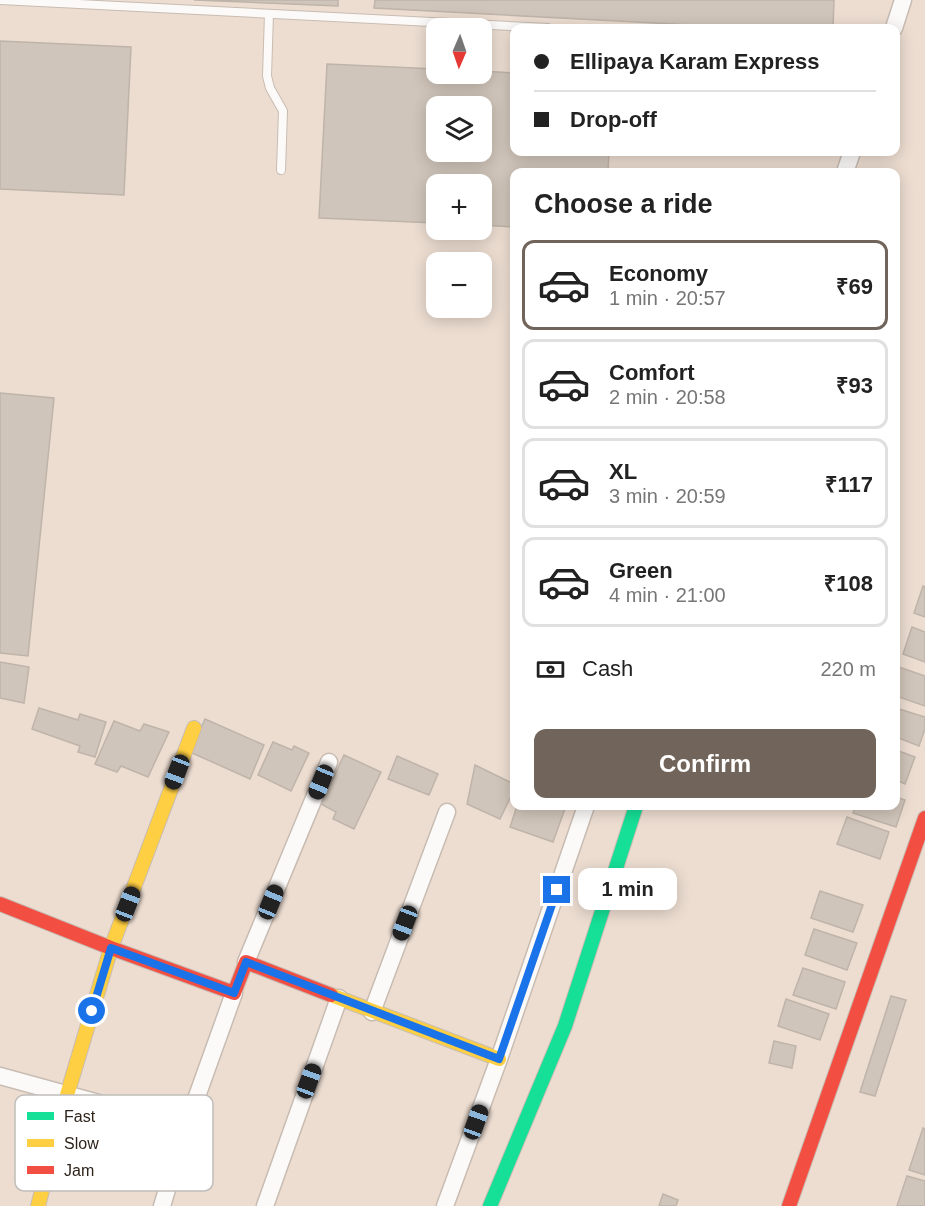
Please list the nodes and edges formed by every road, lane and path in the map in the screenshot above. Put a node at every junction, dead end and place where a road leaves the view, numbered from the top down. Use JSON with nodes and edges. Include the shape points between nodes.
{"nodes":[{"id":1,"x":0,"y":0,"type":"edge"},
{"id":2,"x":903,"y":0,"type":"edge"},
{"id":3,"x":269,"y":14,"type":"junction"},
{"id":4,"x":895,"y":24,"type":"edge"},
{"id":5,"x":510,"y":26,"type":"edge"},
{"id":6,"x":281,"y":170,"type":"dead end"},
{"id":7,"x":194,"y":728,"type":"dead end"},
{"id":8,"x":329,"y":762,"type":"dead end"},
{"id":9,"x":585,"y":810,"type":"edge"},
{"id":10,"x":635,"y":810,"type":"edge"},
{"id":11,"x":447,"y":812,"type":"dead end"},
{"id":12,"x":925,"y":818,"type":"edge"},
{"id":13,"x":0,"y":904,"type":"edge"},
{"id":14,"x":111,"y":948,"type":"junction"},
{"id":15,"x":246,"y":962,"type":"junction"},
{"id":16,"x":234,"y":993,"type":"junction"},
{"id":17,"x":339,"y":998,"type":"junction"},
{"id":18,"x":372,"y":1012,"type":"junction"},
{"id":19,"x":499,"y":1059,"type":"junction"},
{"id":20,"x":0,"y":1076,"type":"edge"},
{"id":21,"x":67,"y":1095,"type":"joint"},
{"id":22,"x":197,"y":1095,"type":"edge"},
{"id":23,"x":42,"y":1191,"type":"edge"},
{"id":24,"x":167,"y":1191,"type":"edge"},
{"id":25,"x":38,"y":1206,"type":"edge"},
{"id":26,"x":162,"y":1206,"type":"edge"},
{"id":27,"x":264,"y":1206,"type":"edge"},
{"id":28,"x":445,"y":1206,"type":"edge"},
{"id":29,"x":490,"y":1206,"type":"edge"},
{"id":30,"x":789,"y":1206,"type":"edge"}],
"edges":[{"from":1,"to":3,"type":"lane"},
{"from":2,"to":4,"type":"street"},
{"from":3,"to":5,"type":"lane"},
{"from":3,"to":6,"type":"lane","via":[[267,76],[283,111]]},
{"from":7,"to":14,"type":"street"},
{"from":8,"to":15,"type":"street"},
{"from":9,"to":19,"type":"street"},
{"from":10,"to":29,"type":"street","via":[[565,1026]]},
{"from":11,"to":18,"type":"street"},
{"from":12,"to":30,"type":"street"},
{"from":13,"to":14,"type":"street"},
{"from":14,"to":16,"type":"street"},
{"from":14,"to":21,"type":"street"},
{"from":15,"to":16,"type":"street"},
{"from":15,"to":17,"type":"street"},
{"from":16,"to":22,"type":"street"},
{"from":17,"to":18,"type":"street"},
{"from":17,"to":27,"type":"street"},
{"from":18,"to":19,"type":"street"},
{"from":19,"to":28,"type":"street"},
{"from":20,"to":21,"type":"street"},
{"from":23,"to":25,"type":"street"},
{"from":24,"to":26,"type":"street"}]}
